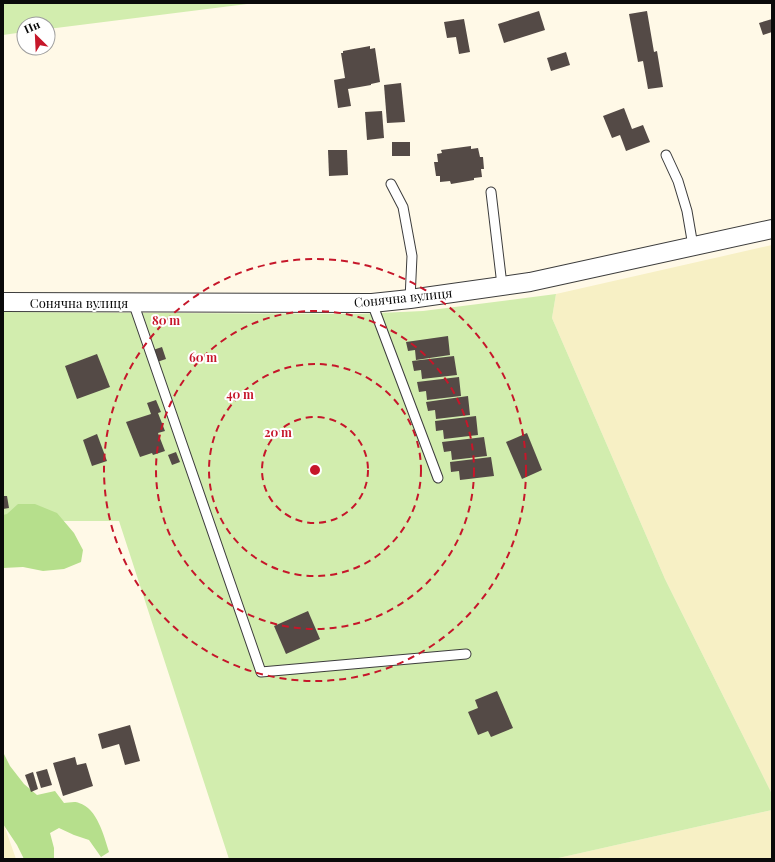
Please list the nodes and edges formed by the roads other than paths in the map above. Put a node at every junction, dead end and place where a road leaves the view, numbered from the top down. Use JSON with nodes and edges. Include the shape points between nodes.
{"nodes":[{"id":1,"x":666,"y":155,"type":"dead end"},
{"id":2,"x":391,"y":184,"type":"dead end"},
{"id":3,"x":491,"y":192,"type":"dead end"},
{"id":4,"x":772,"y":228,"type":"edge"},
{"id":5,"x":693,"y":246,"type":"junction"},
{"id":6,"x":502,"y":285,"type":"junction"},
{"id":7,"x":410,"y":299,"type":"junction"},
{"id":8,"x":3,"y":302,"type":"edge"},
{"id":9,"x":133,"y":302,"type":"junction"},
{"id":10,"x":372,"y":303,"type":"junction"},
{"id":11,"x":438,"y":478,"type":"dead end"},
{"id":12,"x":466,"y":654,"type":"dead end"}],
"edges":[{"from":1,"to":5,"type":"lane","via":[[678,181],[687,211]]},
{"from":2,"to":7,"type":"lane","via":[[403,207],[412,256]]},
{"from":3,"to":6,"type":"lane"},
{"from":4,"to":5,"type":"street","name":"Сонячна вулиця"},
{"from":5,"to":6,"type":"street","name":"Сонячна вулиця","via":[[530,282]]},
{"from":6,"to":7,"type":"street","name":"Сонячна вулиця"},
{"from":7,"to":10,"type":"street","name":"Сонячна вулиця"},
{"from":8,"to":9,"type":"street","name":"Сонячна вулиця"},
{"from":9,"to":10,"type":"street","name":"Сонячна вулиця"},
{"from":9,"to":12,"type":"lane","via":[[261,672]]},
{"from":10,"to":11,"type":"lane"}]}
